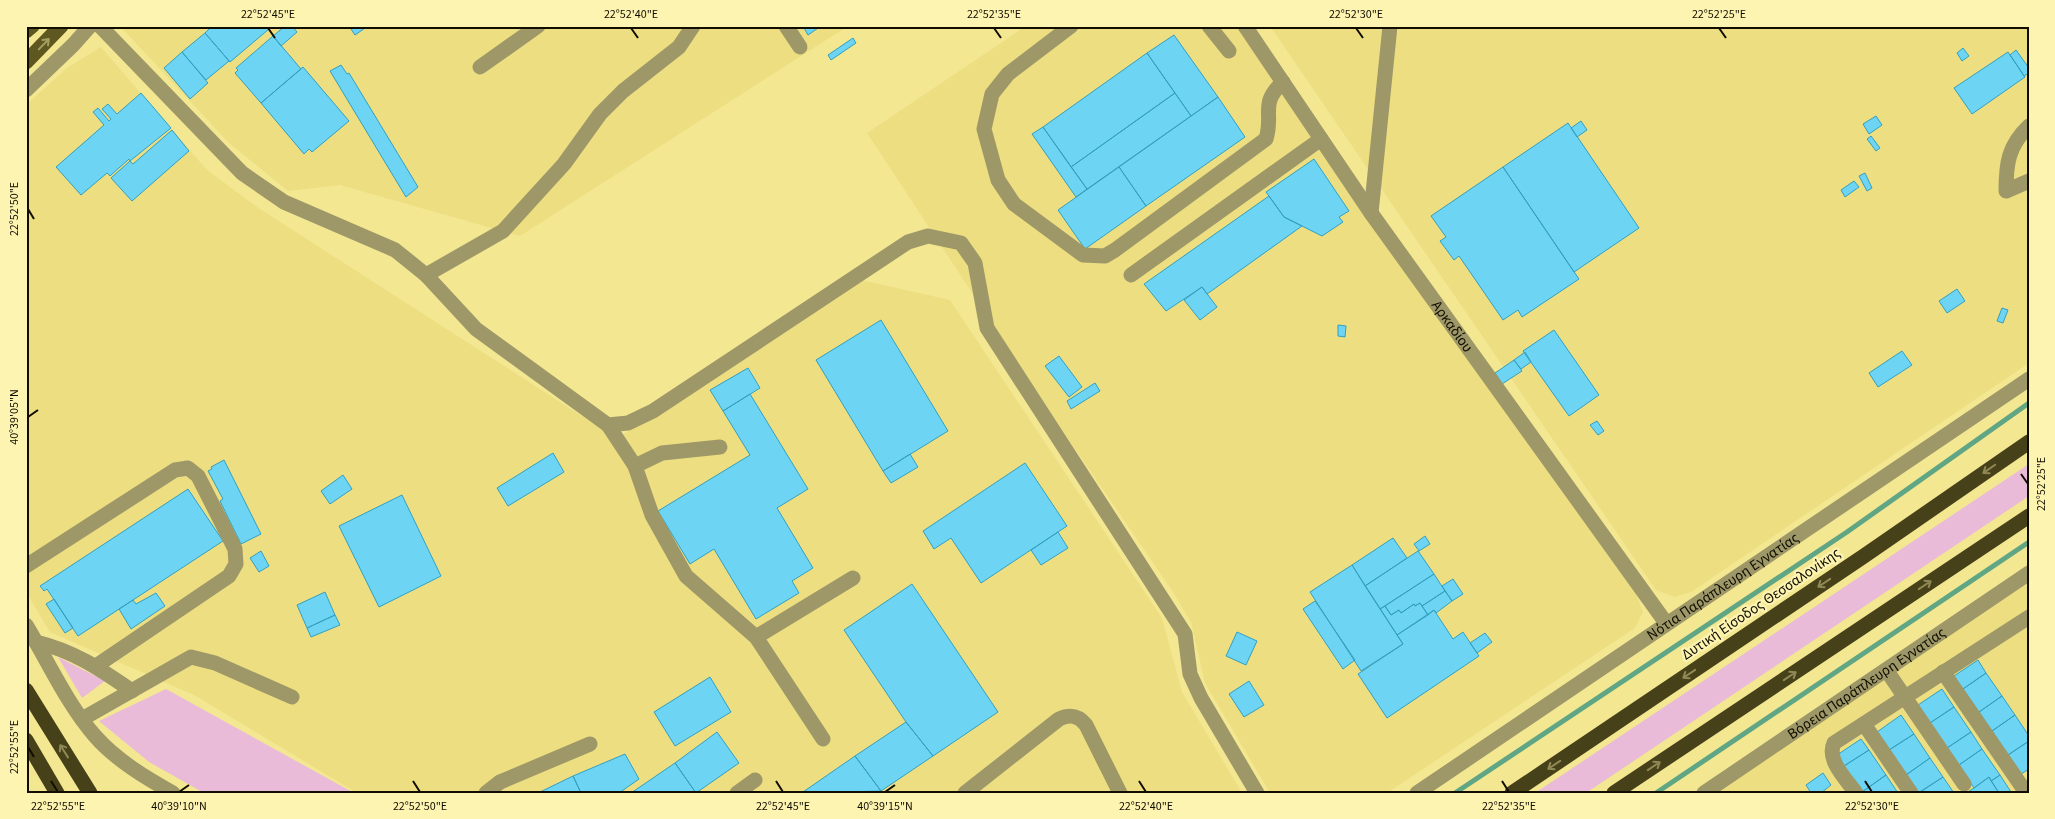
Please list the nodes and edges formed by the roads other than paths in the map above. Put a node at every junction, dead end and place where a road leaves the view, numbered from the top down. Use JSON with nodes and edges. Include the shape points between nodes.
{"nodes":[{"id":1,"x":32,"y":26,"type":"edge"},
{"id":2,"x":61,"y":26,"type":"edge"},
{"id":3,"x":90,"y":26,"type":"edge"},
{"id":4,"x":100,"y":26,"type":"edge"},
{"id":5,"x":538,"y":26,"type":"edge"},
{"id":6,"x":693,"y":26,"type":"edge"},
{"id":7,"x":786,"y":26,"type":"edge"},
{"id":8,"x":1070,"y":26,"type":"edge"},
{"id":9,"x":1209,"y":26,"type":"edge"},
{"id":10,"x":1245,"y":26,"type":"edge"},
{"id":11,"x":1390,"y":26,"type":"edge"},
{"id":12,"x":26,"y":31,"type":"edge"},
{"id":13,"x":800,"y":47,"type":"dead end"},
{"id":14,"x":1229,"y":51,"type":"dead end"},
{"id":15,"x":26,"y":62,"type":"edge"},
{"id":16,"x":480,"y":67,"type":"dead end"},
{"id":17,"x":1283,"y":82,"type":"junction"},
{"id":18,"x":26,"y":90,"type":"edge"},
{"id":19,"x":2029,"y":126,"type":"edge"},
{"id":20,"x":1321,"y":139,"type":"junction"},
{"id":21,"x":2029,"y":181,"type":"edge"},
{"id":22,"x":1371,"y":213,"type":"junction"},
{"id":23,"x":426,"y":275,"type":"junction"},
{"id":24,"x":1131,"y":276,"type":"dead end"},
{"id":25,"x":2029,"y":379,"type":"edge"},
{"id":26,"x":608,"y":424,"type":"junction"},
{"id":27,"x":2029,"y":442,"type":"edge"},
{"id":28,"x":720,"y":447,"type":"dead end"},
{"id":29,"x":635,"y":466,"type":"junction"},
{"id":30,"x":2029,"y":516,"type":"edge"},
{"id":31,"x":26,"y":566,"type":"edge"},
{"id":32,"x":2029,"y":573,"type":"edge"},
{"id":33,"x":853,"y":578,"type":"dead end"},
{"id":34,"x":2029,"y":616,"type":"edge"},
{"id":35,"x":1666,"y":623,"type":"junction"},
{"id":36,"x":26,"y":625,"type":"edge"},
{"id":37,"x":756,"y":637,"type":"junction"},
{"id":38,"x":36,"y":642,"type":"junction"},
{"id":39,"x":96,"y":666,"type":"junction"},
{"id":40,"x":1887,"y":671,"type":"junction"},
{"id":41,"x":1944,"y":672,"type":"junction"},
{"id":42,"x":26,"y":690,"type":"edge"},
{"id":43,"x":132,"y":691,"type":"junction"},
{"id":44,"x":292,"y":697,"type":"dead end"},
{"id":45,"x":1905,"y":698,"type":"junction"},
{"id":46,"x":82,"y":719,"type":"junction"},
{"id":47,"x":1864,"y":724,"type":"junction"},
{"id":48,"x":823,"y":739,"type":"dead end"},
{"id":49,"x":26,"y":740,"type":"edge"},
{"id":50,"x":590,"y":744,"type":"dead end"},
{"id":51,"x":754,"y":780,"type":"dead end"},
{"id":52,"x":1964,"y":784,"type":"dead end"},
{"id":53,"x":2025,"y":791,"type":"dead end"},
{"id":54,"x":57,"y":793,"type":"edge"},
{"id":55,"x":90,"y":793,"type":"edge"},
{"id":56,"x":173,"y":793,"type":"edge"},
{"id":57,"x":486,"y":793,"type":"edge"},
{"id":58,"x":737,"y":793,"type":"edge"},
{"id":59,"x":965,"y":793,"type":"edge"},
{"id":60,"x":1120,"y":793,"type":"edge"},
{"id":61,"x":1257,"y":793,"type":"edge"},
{"id":62,"x":1417,"y":793,"type":"edge"},
{"id":63,"x":1512,"y":793,"type":"edge"},
{"id":64,"x":1614,"y":793,"type":"edge"},
{"id":65,"x":1704,"y":793,"type":"edge"},
{"id":66,"x":1856,"y":793,"type":"edge"},
{"id":67,"x":1911,"y":793,"type":"edge"}],
"edges":[{"from":1,"to":12,"type":"main road"},
{"from":15,"to":2,"type":"main road","one_way":true},
{"from":3,"to":18,"type":"street"},
{"from":4,"to":23,"type":"street","via":[[242,173],[284,202],[396,250]]},
{"from":5,"to":16,"type":"street"},
{"from":6,"to":23,"type":"street","via":[[679,47],[623,91],[600,114],[564,164],[503,231]]},
{"from":7,"to":13,"type":"street"},
{"from":8,"to":17,"type":"street","via":[[1008,74],[992,94],[984,129],[998,180],[1014,204],[1083,255],[1105,256],[1115,250],[1266,139],[1269,128],[1267,106],[1272,92]]},
{"from":9,"to":14,"type":"street"},
{"from":10,"to":17,"type":"street","name":"Αρκαδίου"},
{"from":11,"to":22,"type":"street"},
{"from":17,"to":20,"type":"street","name":"Αρκαδίου"},
{"from":19,"to":21,"type":"street","via":[[2021,133],[2006,161],[2006,191]]},
{"from":20,"to":22,"type":"street","name":"Αρκαδίου"},
{"from":20,"to":24,"type":"street"},
{"from":22,"to":35,"type":"street","name":"Αρκαδίου"},
{"from":23,"to":26,"type":"street","via":[[476,329]]},
{"from":25,"to":35,"type":"street","name":"Νότια Παράπλευρη Εγνατίας"},
{"from":26,"to":29,"type":"street"},
{"from":26,"to":61,"type":"street","via":[[628,422],[653,410],[908,242],[928,236],[961,243],[975,263],[987,328],[1185,634],[1190,674]]},
{"from":27,"to":63,"type":"highway","name":"Δυτική Είσοδος Θεσσαλονίκης","one_way":true},
{"from":28,"to":29,"type":"street","via":[[662,453]]},
{"from":29,"to":37,"type":"street","via":[[652,515],[686,576]]},
{"from":64,"to":30,"type":"highway","one_way":true},
{"from":31,"to":39,"type":"street","via":[[175,470],[188,468],[198,476],[235,549],[236,564],[229,576]]},
{"from":32,"to":40,"type":"street","name":"Βόρεια Παράπλευρη Εγνατίας"},
{"from":33,"to":37,"type":"street"},
{"from":34,"to":41,"type":"street"},
{"from":35,"to":62,"type":"street","name":"Νότια Παράπλευρη Εγνατίας"},
{"from":36,"to":38,"type":"street"},
{"from":37,"to":48,"type":"street"},
{"from":38,"to":39,"type":"street","via":[[62,648]]},
{"from":38,"to":46,"type":"street"},
{"from":39,"to":43,"type":"street"},
{"from":40,"to":45,"type":"street"},
{"from":40,"to":65,"type":"street","name":"Βόρεια Παράπλευρη Εγνατίας"},
{"from":41,"to":45,"type":"street"},
{"from":41,"to":53,"type":"street"},
{"from":55,"to":42,"type":"highway","one_way":true},
{"from":43,"to":44,"type":"street","via":[[192,657],[216,663]]},
{"from":43,"to":46,"type":"street"},
{"from":45,"to":47,"type":"street"},
{"from":45,"to":52,"type":"street"},
{"from":46,"to":56,"type":"street","via":[[112,752]]},
{"from":47,"to":66,"type":"street","via":[[1834,743],[1831,750],[1832,759]]},
{"from":47,"to":67,"type":"street"},
{"from":49,"to":54,"type":"highway"},
{"from":50,"to":57,"type":"street","via":[[500,782]]},
{"from":51,"to":58,"type":"street"},
{"from":59,"to":60,"type":"street","via":[[1059,719],[1071,715],[1086,725]]}]}
